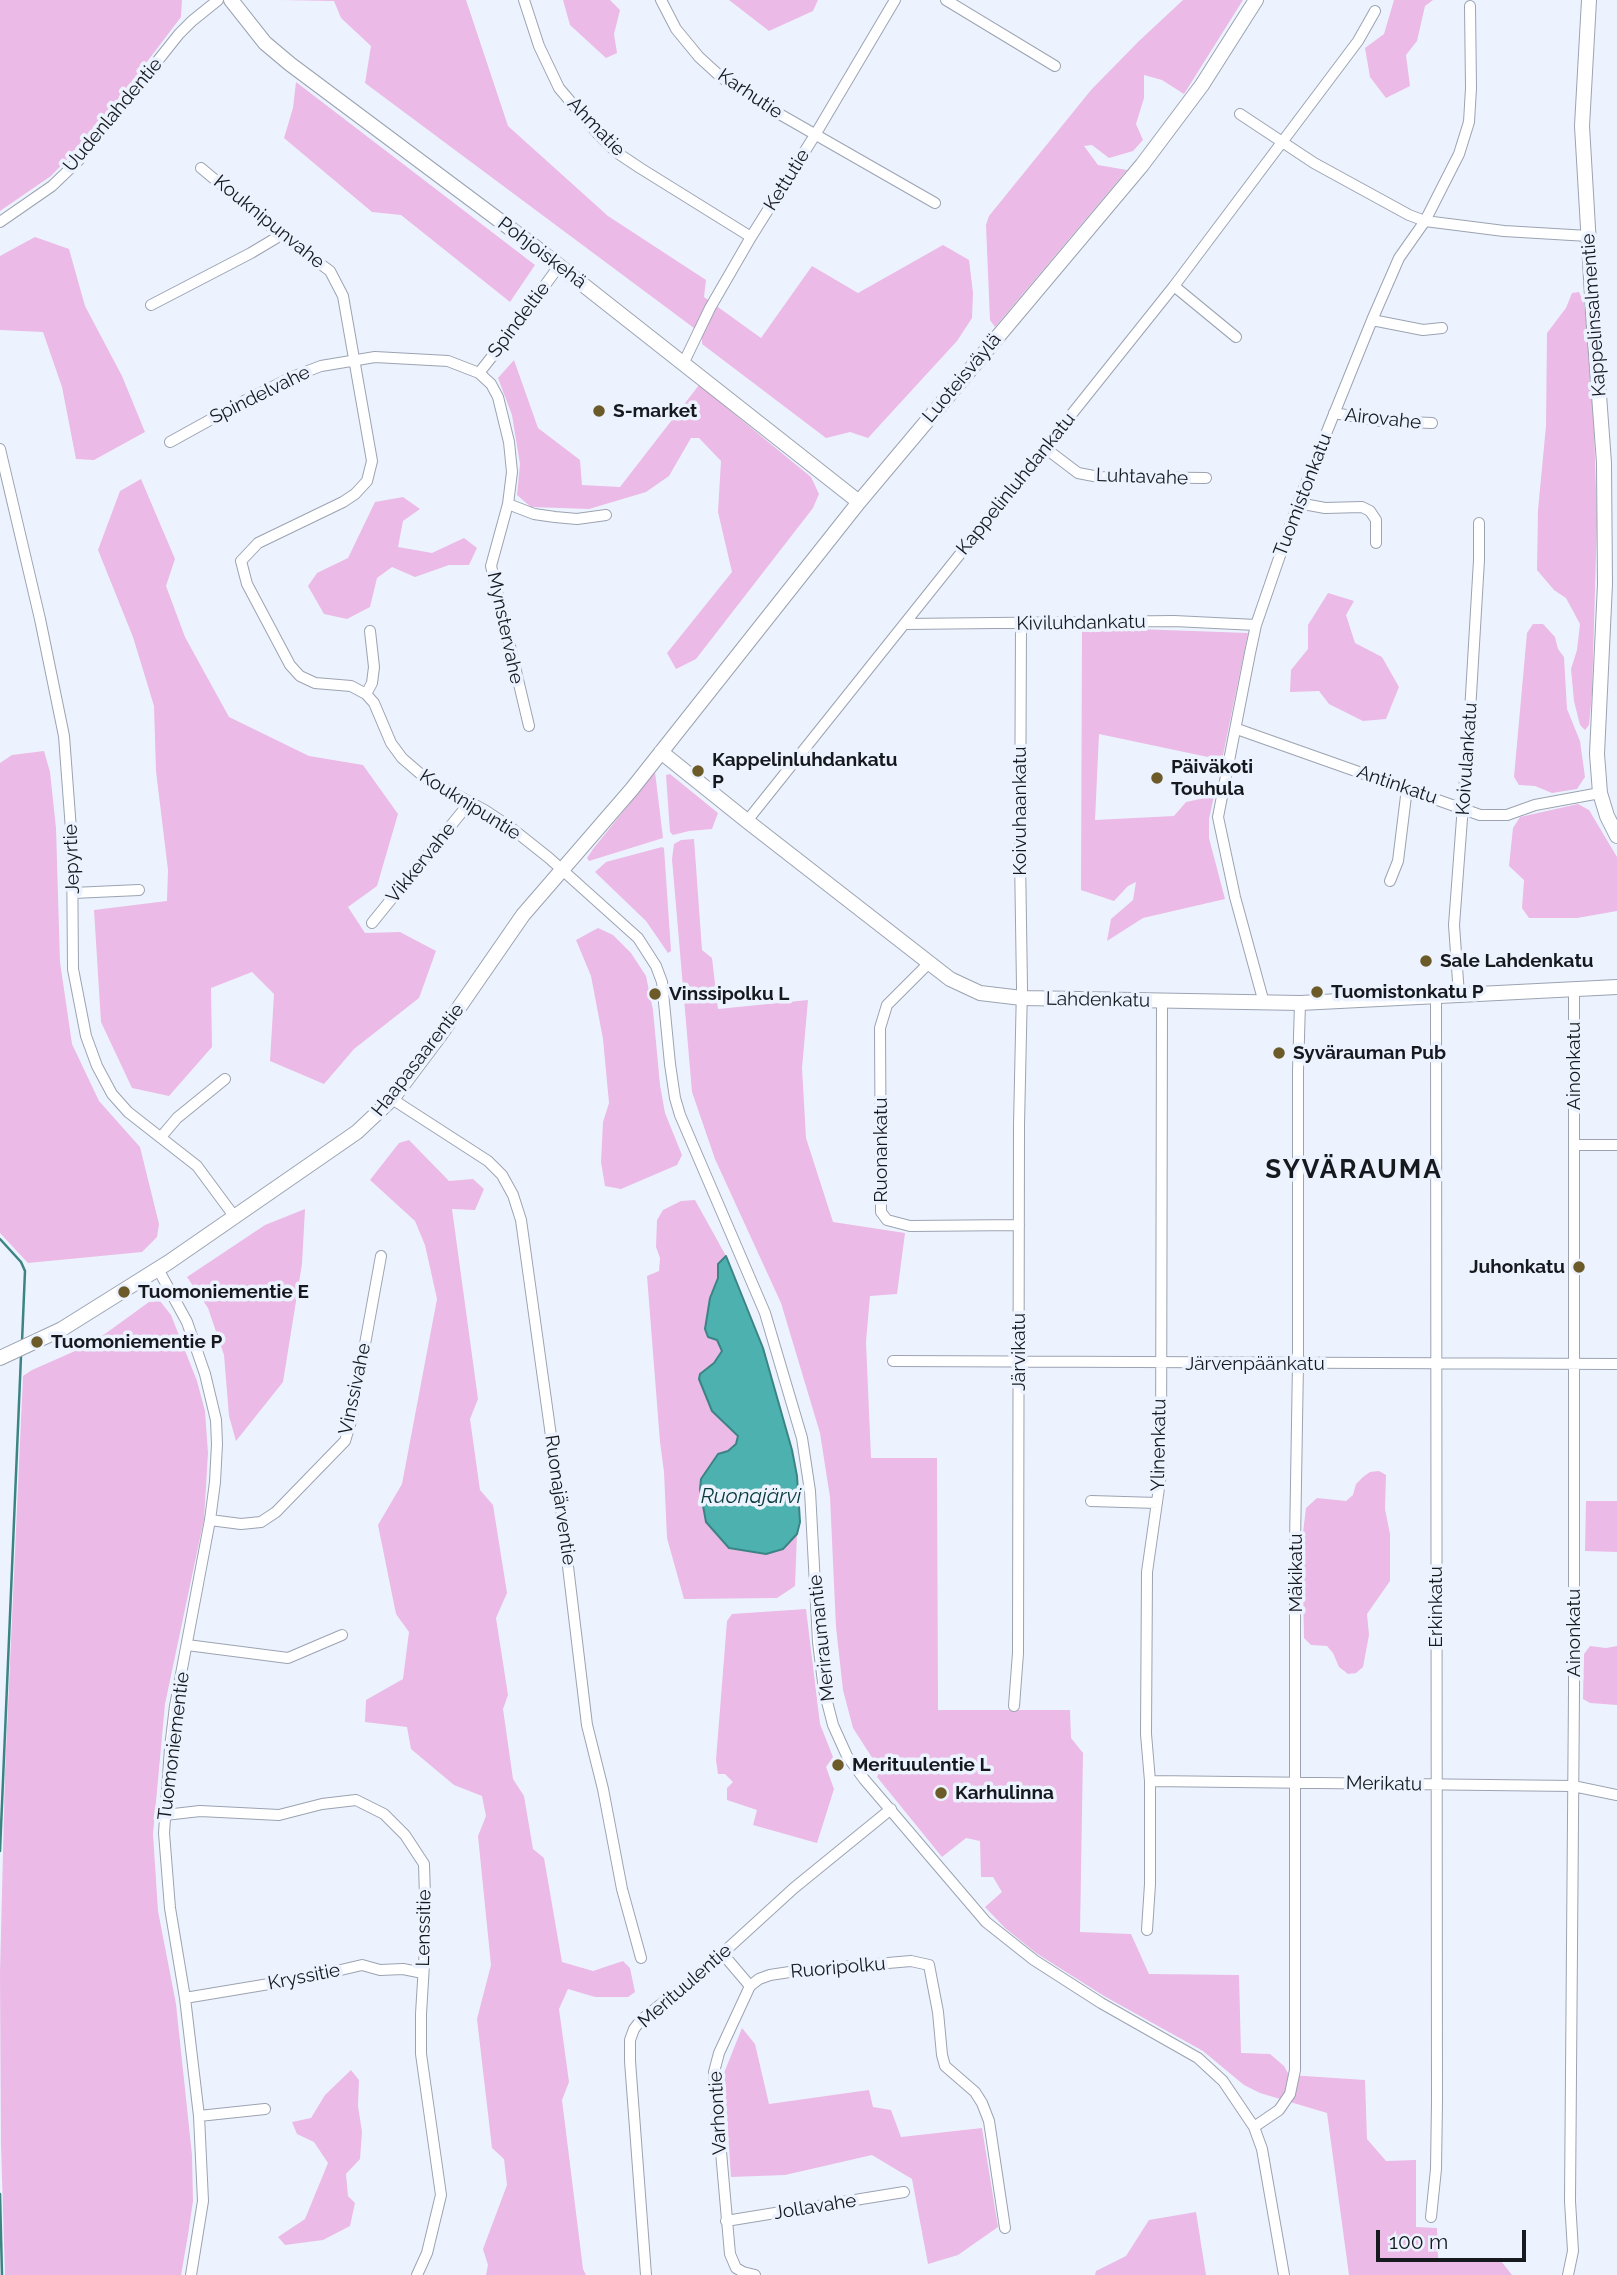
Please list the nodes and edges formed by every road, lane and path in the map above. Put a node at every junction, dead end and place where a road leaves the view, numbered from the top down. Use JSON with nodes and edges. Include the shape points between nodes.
{"nodes":[{"id":1,"x":218,"y":0,"type":"edge"},
{"id":2,"x":231,"y":0,"type":"edge"},
{"id":3,"x":524,"y":0,"type":"edge"},
{"id":4,"x":661,"y":0,"type":"edge"},
{"id":5,"x":895,"y":0,"type":"edge"},
{"id":6,"x":946,"y":0,"type":"edge"},
{"id":7,"x":1256,"y":0,"type":"edge"},
{"id":8,"x":1589,"y":0,"type":"edge"},
{"id":9,"x":1470,"y":6,"type":"dead end"},
{"id":10,"x":1375,"y":11,"type":"dead end"},
{"id":11,"x":1055,"y":66,"type":"dead end"},
{"id":12,"x":1240,"y":114,"type":"dead end"},
{"id":13,"x":816,"y":135,"type":"junction"},
{"id":14,"x":1280,"y":143,"type":"junction"},
{"id":15,"x":201,"y":168,"type":"dead end"},
{"id":16,"x":935,"y":203,"type":"dead end"},
{"id":17,"x":1425,"y":220,"type":"junction"},
{"id":18,"x":0,"y":222,"type":"edge"},
{"id":19,"x":281,"y":234,"type":"junction"},
{"id":20,"x":1588,"y":236,"type":"junction"},
{"id":21,"x":751,"y":237,"type":"junction"},
{"id":22,"x":559,"y":266,"type":"junction"},
{"id":23,"x":1174,"y":286,"type":"junction"},
{"id":24,"x":151,"y":305,"type":"dead end"},
{"id":25,"x":1372,"y":320,"type":"junction"},
{"id":26,"x":1442,"y":328,"type":"dead end"},
{"id":27,"x":1236,"y":337,"type":"dead end"},
{"id":28,"x":354,"y":359,"type":"junction"},
{"id":29,"x":684,"y":362,"type":"junction"},
{"id":30,"x":479,"y":373,"type":"junction"},
{"id":31,"x":1334,"y":414,"type":"junction"},
{"id":32,"x":1432,"y":424,"type":"dead end"},
{"id":33,"x":170,"y":442,"type":"dead end"},
{"id":34,"x":1045,"y":448,"type":"junction"},
{"id":35,"x":0,"y":449,"type":"edge"},
{"id":36,"x":1206,"y":478,"type":"dead end"},
{"id":37,"x":859,"y":502,"type":"junction"},
{"id":38,"x":1298,"y":503,"type":"junction"},
{"id":39,"x":508,"y":504,"type":"junction"},
{"id":40,"x":606,"y":515,"type":"dead end"},
{"id":41,"x":1479,"y":523,"type":"dead end"},
{"id":42,"x":1376,"y":543,"type":"dead end"},
{"id":43,"x":905,"y":624,"type":"junction"},
{"id":44,"x":1021,"y":625,"type":"junction"},
{"id":45,"x":1256,"y":625,"type":"junction"},
{"id":46,"x":370,"y":631,"type":"dead end"},
{"id":47,"x":366,"y":694,"type":"junction"},
{"id":48,"x":528,"y":726,"type":"dead end"},
{"id":49,"x":1237,"y":729,"type":"junction"},
{"id":50,"x":662,"y":752,"type":"junction"},
{"id":51,"x":1407,"y":788,"type":"junction"},
{"id":52,"x":1600,"y":793,"type":"junction"},
{"id":53,"x":470,"y":803,"type":"junction"},
{"id":54,"x":1464,"y":808,"type":"junction"},
{"id":55,"x":747,"y":821,"type":"junction"},
{"id":56,"x":1617,"y":836,"type":"edge"},
{"id":57,"x":563,"y":870,"type":"junction"},
{"id":58,"x":1390,"y":881,"type":"dead end"},
{"id":59,"x":139,"y":890,"type":"dead end"},
{"id":60,"x":73,"y":893,"type":"junction"},
{"id":61,"x":372,"y":923,"type":"dead end"},
{"id":62,"x":929,"y":963,"type":"junction"},
{"id":63,"x":1617,"y":987,"type":"edge"},
{"id":64,"x":1574,"y":990,"type":"junction"},
{"id":65,"x":1459,"y":995,"type":"junction"},
{"id":66,"x":1436,"y":997,"type":"junction"},
{"id":67,"x":1022,"y":998,"type":"junction"},
{"id":68,"x":1161,"y":1002,"type":"junction"},
{"id":69,"x":1264,"y":1003,"type":"junction"},
{"id":70,"x":1300,"y":1003,"type":"junction"},
{"id":71,"x":225,"y":1079,"type":"dead end"},
{"id":72,"x":392,"y":1099,"type":"junction"},
{"id":73,"x":161,"y":1137,"type":"junction"},
{"id":74,"x":1574,"y":1145,"type":"junction"},
{"id":75,"x":1617,"y":1145,"type":"edge"},
{"id":76,"x":234,"y":1216,"type":"junction"},
{"id":77,"x":1019,"y":1225,"type":"junction"},
{"id":78,"x":381,"y":1256,"type":"dead end"},
{"id":79,"x":158,"y":1269,"type":"junction"},
{"id":80,"x":0,"y":1358,"type":"edge"},
{"id":81,"x":893,"y":1361,"type":"dead end"},
{"id":82,"x":1019,"y":1363,"type":"junction"},
{"id":83,"x":1160,"y":1363,"type":"junction"},
{"id":84,"x":1298,"y":1363,"type":"junction"},
{"id":85,"x":1574,"y":1363,"type":"junction"},
{"id":86,"x":1437,"y":1364,"type":"junction"},
{"id":87,"x":1617,"y":1364,"type":"edge"},
{"id":88,"x":1091,"y":1501,"type":"dead end"},
{"id":89,"x":1157,"y":1503,"type":"junction"},
{"id":90,"x":210,"y":1520,"type":"junction"},
{"id":91,"x":342,"y":1635,"type":"dead end"},
{"id":92,"x":187,"y":1645,"type":"junction"},
{"id":93,"x":1014,"y":1706,"type":"dead end"},
{"id":94,"x":1150,"y":1781,"type":"junction"},
{"id":95,"x":1296,"y":1783,"type":"junction"},
{"id":96,"x":1435,"y":1785,"type":"junction"},
{"id":97,"x":1573,"y":1786,"type":"junction"},
{"id":98,"x":1617,"y":1796,"type":"edge"},
{"id":99,"x":891,"y":1809,"type":"junction"},
{"id":100,"x":165,"y":1815,"type":"junction"},
{"id":101,"x":1147,"y":1930,"type":"dead end"},
{"id":102,"x":722,"y":1953,"type":"junction"},
{"id":103,"x":641,"y":1958,"type":"dead end"},
{"id":104,"x":423,"y":1973,"type":"junction"},
{"id":105,"x":750,"y":1986,"type":"junction"},
{"id":106,"x":185,"y":1998,"type":"junction"},
{"id":107,"x":265,"y":2109,"type":"dead end"},
{"id":108,"x":199,"y":2116,"type":"junction"},
{"id":109,"x":1254,"y":2127,"type":"junction"},
{"id":110,"x":904,"y":2192,"type":"dead end"},
{"id":111,"x":1431,"y":2217,"type":"dead end"},
{"id":112,"x":726,"y":2221,"type":"junction"},
{"id":113,"x":1005,"y":2228,"type":"dead end"},
{"id":114,"x":191,"y":2275,"type":"edge"},
{"id":115,"x":417,"y":2275,"type":"edge"},
{"id":116,"x":646,"y":2275,"type":"edge"},
{"id":117,"x":755,"y":2275,"type":"edge"},
{"id":118,"x":1284,"y":2275,"type":"edge"},
{"id":119,"x":1568,"y":2275,"type":"edge"}],
"edges":[{"from":1,"to":18,"type":"street","name":"Uudenlahdentie","via":[[179,34],[78,161],[52,186]]},
{"from":2,"to":22,"type":"main road","name":"Pohjoiskehä","via":[[265,43],[290,64]]},
{"from":3,"to":21,"type":"street","name":"Ahmatie","via":[[559,88],[598,134],[616,152]]},
{"from":4,"to":13,"type":"street","name":"Karhutie","via":[[676,29],[722,78]]},
{"from":5,"to":13,"type":"street","name":"Kettutie"},
{"from":6,"to":11,"type":"street"},
{"from":7,"to":37,"type":"main road","name":"Luoteisväylä","via":[[1202,85],[1142,165]]},
{"from":8,"to":20,"type":"main road","name":"Kappelinsalmentie","via":[[1582,126]]},
{"from":9,"to":17,"type":"street","name":"Tuomistonkatu","via":[[1469,122],[1459,155]]},
{"from":10,"to":14,"type":"street","name":"Kappelinluhdankatu","via":[[1358,41]]},
{"from":12,"to":14,"type":"street"},
{"from":13,"to":16,"type":"street","name":"Karhutie"},
{"from":13,"to":21,"type":"street","name":"Kettutie"},
{"from":14,"to":17,"type":"street"},
{"from":14,"to":23,"type":"street","name":"Kappelinluhdankatu"},
{"from":15,"to":19,"type":"street","name":"Kouknipunvahe"},
{"from":17,"to":20,"type":"street"},
{"from":17,"to":25,"type":"street","name":"Tuomistonkatu","via":[[1399,258]]},
{"from":19,"to":24,"type":"street"},
{"from":19,"to":28,"type":"street","name":"Kouknipunvahe","via":[[317,259],[338,283]]},
{"from":20,"to":52,"type":"main road","name":"Kappelinsalmentie","via":[[1604,463]]},
{"from":21,"to":29,"type":"street","name":"Kettutie"},
{"from":22,"to":29,"type":"main road","name":"Pohjoiskehä"},
{"from":22,"to":30,"type":"street","name":"Spindeltie"},
{"from":23,"to":27,"type":"street"},
{"from":23,"to":34,"type":"street","name":"Kappelinluhdankatu"},
{"from":25,"to":26,"type":"street","via":[[1423,330]]},
{"from":25,"to":31,"type":"street","name":"Tuomistonkatu"},
{"from":28,"to":30,"type":"street","name":"Spindeltie","via":[[448,361]]},
{"from":28,"to":33,"type":"street","name":"Spindelvahe","via":[[292,377]]},
{"from":28,"to":47,"type":"street","via":[[372,461],[367,481],[343,502],[258,543],[241,561],[247,584],[300,676],[315,683],[351,686]]},
{"from":29,"to":37,"type":"main road","name":"Pohjoiskehä"},
{"from":30,"to":39,"type":"street","name":"Mynstervahe","via":[[491,384],[503,413],[512,472]]},
{"from":31,"to":32,"type":"street","name":"Airovahe"},
{"from":31,"to":38,"type":"street","name":"Tuomistonkatu"},
{"from":34,"to":36,"type":"street","name":"Luhtavahe","via":[[1078,473]]},
{"from":34,"to":43,"type":"street","name":"Kappelinluhdankatu"},
{"from":35,"to":60,"type":"street","name":"Jepyrtie","via":[[61,716]]},
{"from":37,"to":50,"type":"main road","name":"Luoteisväylä"},
{"from":38,"to":42,"type":"street","via":[[1370,511],[1376,520]]},
{"from":38,"to":45,"type":"street","name":"Tuomistonkatu"},
{"from":39,"to":40,"type":"street","via":[[555,517]]},
{"from":39,"to":48,"type":"street","name":"Mynstervahe","via":[[491,566]]},
{"from":41,"to":54,"type":"street","name":"Koivulankatu"},
{"from":43,"to":44,"type":"street","name":"Kiviluhdankatu"},
{"from":43,"to":55,"type":"street","name":"Kappelinluhdankatu"},
{"from":44,"to":45,"type":"street","name":"Kiviluhdankatu","via":[[1174,621]]},
{"from":44,"to":67,"type":"street","name":"Koivuhaankatu"},
{"from":45,"to":49,"type":"street","name":"Tuomistonkatu"},
{"from":46,"to":47,"type":"street","via":[[374,667]]},
{"from":47,"to":53,"type":"street","name":"Kouknipuntie","via":[[407,764]]},
{"from":49,"to":51,"type":"street","name":"Antinkatu"},
{"from":49,"to":69,"type":"street","name":"Tuomistonkatu","via":[[1218,817]]},
{"from":50,"to":55,"type":"main road","name":"Lahdenkatu"},
{"from":50,"to":57,"type":"main road","name":"Haapasaarentie"},
{"from":51,"to":54,"type":"street","name":"Antinkatu"},
{"from":51,"to":58,"type":"street","via":[[1398,861]]},
{"from":52,"to":54,"type":"street","name":"Antinkatu","via":[[1507,815],[1480,816]]},
{"from":52,"to":56,"type":"main road","name":"Kappelinsalmentie"},
{"from":53,"to":57,"type":"street","name":"Kouknipuntie","via":[[510,827]]},
{"from":53,"to":61,"type":"street","name":"Vikkervahe"},
{"from":54,"to":65,"type":"street","name":"Koivulankatu","via":[[1454,925]]},
{"from":55,"to":62,"type":"main road","name":"Lahdenkatu"},
{"from":57,"to":72,"type":"main road","name":"Haapasaarentie","via":[[523,915]]},
{"from":57,"to":99,"type":"street","name":"Meriraumantie","via":[[638,938],[662,982],[673,1090],[680,1115],[761,1302],[802,1438],[818,1642],[832,1725],[847,1756]]},
{"from":59,"to":60,"type":"street"},
{"from":60,"to":73,"type":"street","name":"Jepyrtie","via":[[73,970],[93,1056],[112,1094]]},
{"from":62,"to":67,"type":"main road","name":"Lahdenkatu","via":[[979,993]]},
{"from":62,"to":77,"type":"street","name":"Ruonankatu","via":[[887,1005],[880,1028],[881,1212],[887,1220],[909,1226]]},
{"from":63,"to":64,"type":"main road","name":"Lahdenkatu"},
{"from":64,"to":65,"type":"main road","name":"Lahdenkatu"},
{"from":64,"to":74,"type":"street","name":"Ainonkatu"},
{"from":65,"to":66,"type":"main road","name":"Lahdenkatu"},
{"from":66,"to":70,"type":"main road","name":"Lahdenkatu"},
{"from":66,"to":86,"type":"street","name":"Erkinkatu"},
{"from":67,"to":68,"type":"main road","name":"Lahdenkatu"},
{"from":67,"to":77,"type":"street","name":"Järvikatu"},
{"from":68,"to":69,"type":"main road","name":"Lahdenkatu"},
{"from":68,"to":83,"type":"street","name":"Ylinenkatu"},
{"from":69,"to":70,"type":"main road","name":"Lahdenkatu"},
{"from":70,"to":84,"type":"street","name":"Mäkikatu"},
{"from":71,"to":73,"type":"street"},
{"from":72,"to":76,"type":"main road","name":"Haapasaarentie","via":[[357,1132]]},
{"from":72,"to":103,"type":"street","name":"Ruonajärventie","via":[[488,1161],[502,1175],[521,1220],[587,1725]]},
{"from":73,"to":76,"type":"street","name":"Jepyrtie","via":[[197,1166]]},
{"from":74,"to":75,"type":"street"},
{"from":74,"to":85,"type":"street","name":"Ainonkatu"},
{"from":76,"to":79,"type":"main road","name":"Haapasaarentie"},
{"from":77,"to":82,"type":"street","name":"Järvikatu"},
{"from":78,"to":90,"type":"street","name":"Vinssivahe","via":[[345,1441],[261,1522]]},
{"from":79,"to":80,"type":"main road","name":"Haapasaarentie","via":[[62,1329]]},
{"from":79,"to":90,"type":"street","name":"Tuomoniementie","via":[[187,1322],[211,1398],[217,1444]]},
{"from":81,"to":82,"type":"street","name":"Järvenpäänkatu"},
{"from":82,"to":83,"type":"street","name":"Järvenpäänkatu"},
{"from":82,"to":93,"type":"street","name":"Järvikatu"},
{"from":83,"to":84,"type":"street","name":"Järvenpäänkatu"},
{"from":83,"to":89,"type":"street","name":"Ylinenkatu"},
{"from":84,"to":86,"type":"street","name":"Järvenpäänkatu"},
{"from":84,"to":95,"type":"street","name":"Mäkikatu"},
{"from":85,"to":86,"type":"street","name":"Järvenpäänkatu"},
{"from":85,"to":87,"type":"street","name":"Järvenpäänkatu"},
{"from":85,"to":97,"type":"street","name":"Ainonkatu"},
{"from":86,"to":96,"type":"street","name":"Erkinkatu"},
{"from":88,"to":89,"type":"street"},
{"from":89,"to":94,"type":"street","name":"Ylinenkatu","via":[[1147,1572]]},
{"from":90,"to":92,"type":"street","name":"Tuomoniementie"},
{"from":91,"to":92,"type":"street","via":[[288,1658]]},
{"from":92,"to":100,"type":"street","name":"Tuomoniementie","via":[[171,1737]]},
{"from":94,"to":95,"type":"street","name":"Merikatu"},
{"from":94,"to":101,"type":"street","name":"Ylinenkatu"},
{"from":95,"to":96,"type":"street","name":"Merikatu"},
{"from":95,"to":109,"type":"street","name":"Mäkikatu","via":[[1293,2083],[1279,2110]]},
{"from":96,"to":97,"type":"street","name":"Merikatu"},
{"from":96,"to":111,"type":"street","name":"Erkinkatu","via":[[1437,2102]]},
{"from":97,"to":98,"type":"street","name":"Merikatu"},
{"from":97,"to":119,"type":"street","name":"Ainonkatu","via":[[1573,2251]]},
{"from":99,"to":102,"type":"street","name":"Merituulentie"},
{"from":99,"to":109,"type":"street","name":"Meriraumantie","via":[[986,1922],[1101,2003],[1198,2058],[1223,2081]]},
{"from":100,"to":104,"type":"street","name":"Lenssitie","via":[[200,1811],[279,1815],[356,1800],[384,1814],[424,1864]]},
{"from":100,"to":106,"type":"street","name":"Tuomoniementie","via":[[166,1869]]},
{"from":102,"to":105,"type":"street"},
{"from":102,"to":116,"type":"street","name":"Merituulentie","via":[[641,2020],[630,2040]]},
{"from":104,"to":106,"type":"street","name":"Kryssitie","via":[[362,1965]]},
{"from":104,"to":115,"type":"street","name":"Lenssitie","via":[[421,2054],[441,2195]]},
{"from":105,"to":112,"type":"street","name":"Varhontie","via":[[714,2072]]},
{"from":105,"to":113,"type":"street","name":"Ruoripolku","via":[[770,1975],[796,1971],[911,1961],[929,1965],[946,2066],[975,2092],[989,2121]]},
{"from":106,"to":108,"type":"street","name":"Tuomoniementie"},
{"from":107,"to":108,"type":"street"},
{"from":108,"to":114,"type":"street","name":"Tuomoniementie","via":[[203,2201]]},
{"from":109,"to":118,"type":"street","name":"Meriraumantie"},
{"from":110,"to":112,"type":"street","name":"Jollavahe"},
{"from":112,"to":117,"type":"street","name":"Varhontie","via":[[736,2268]]}]}
